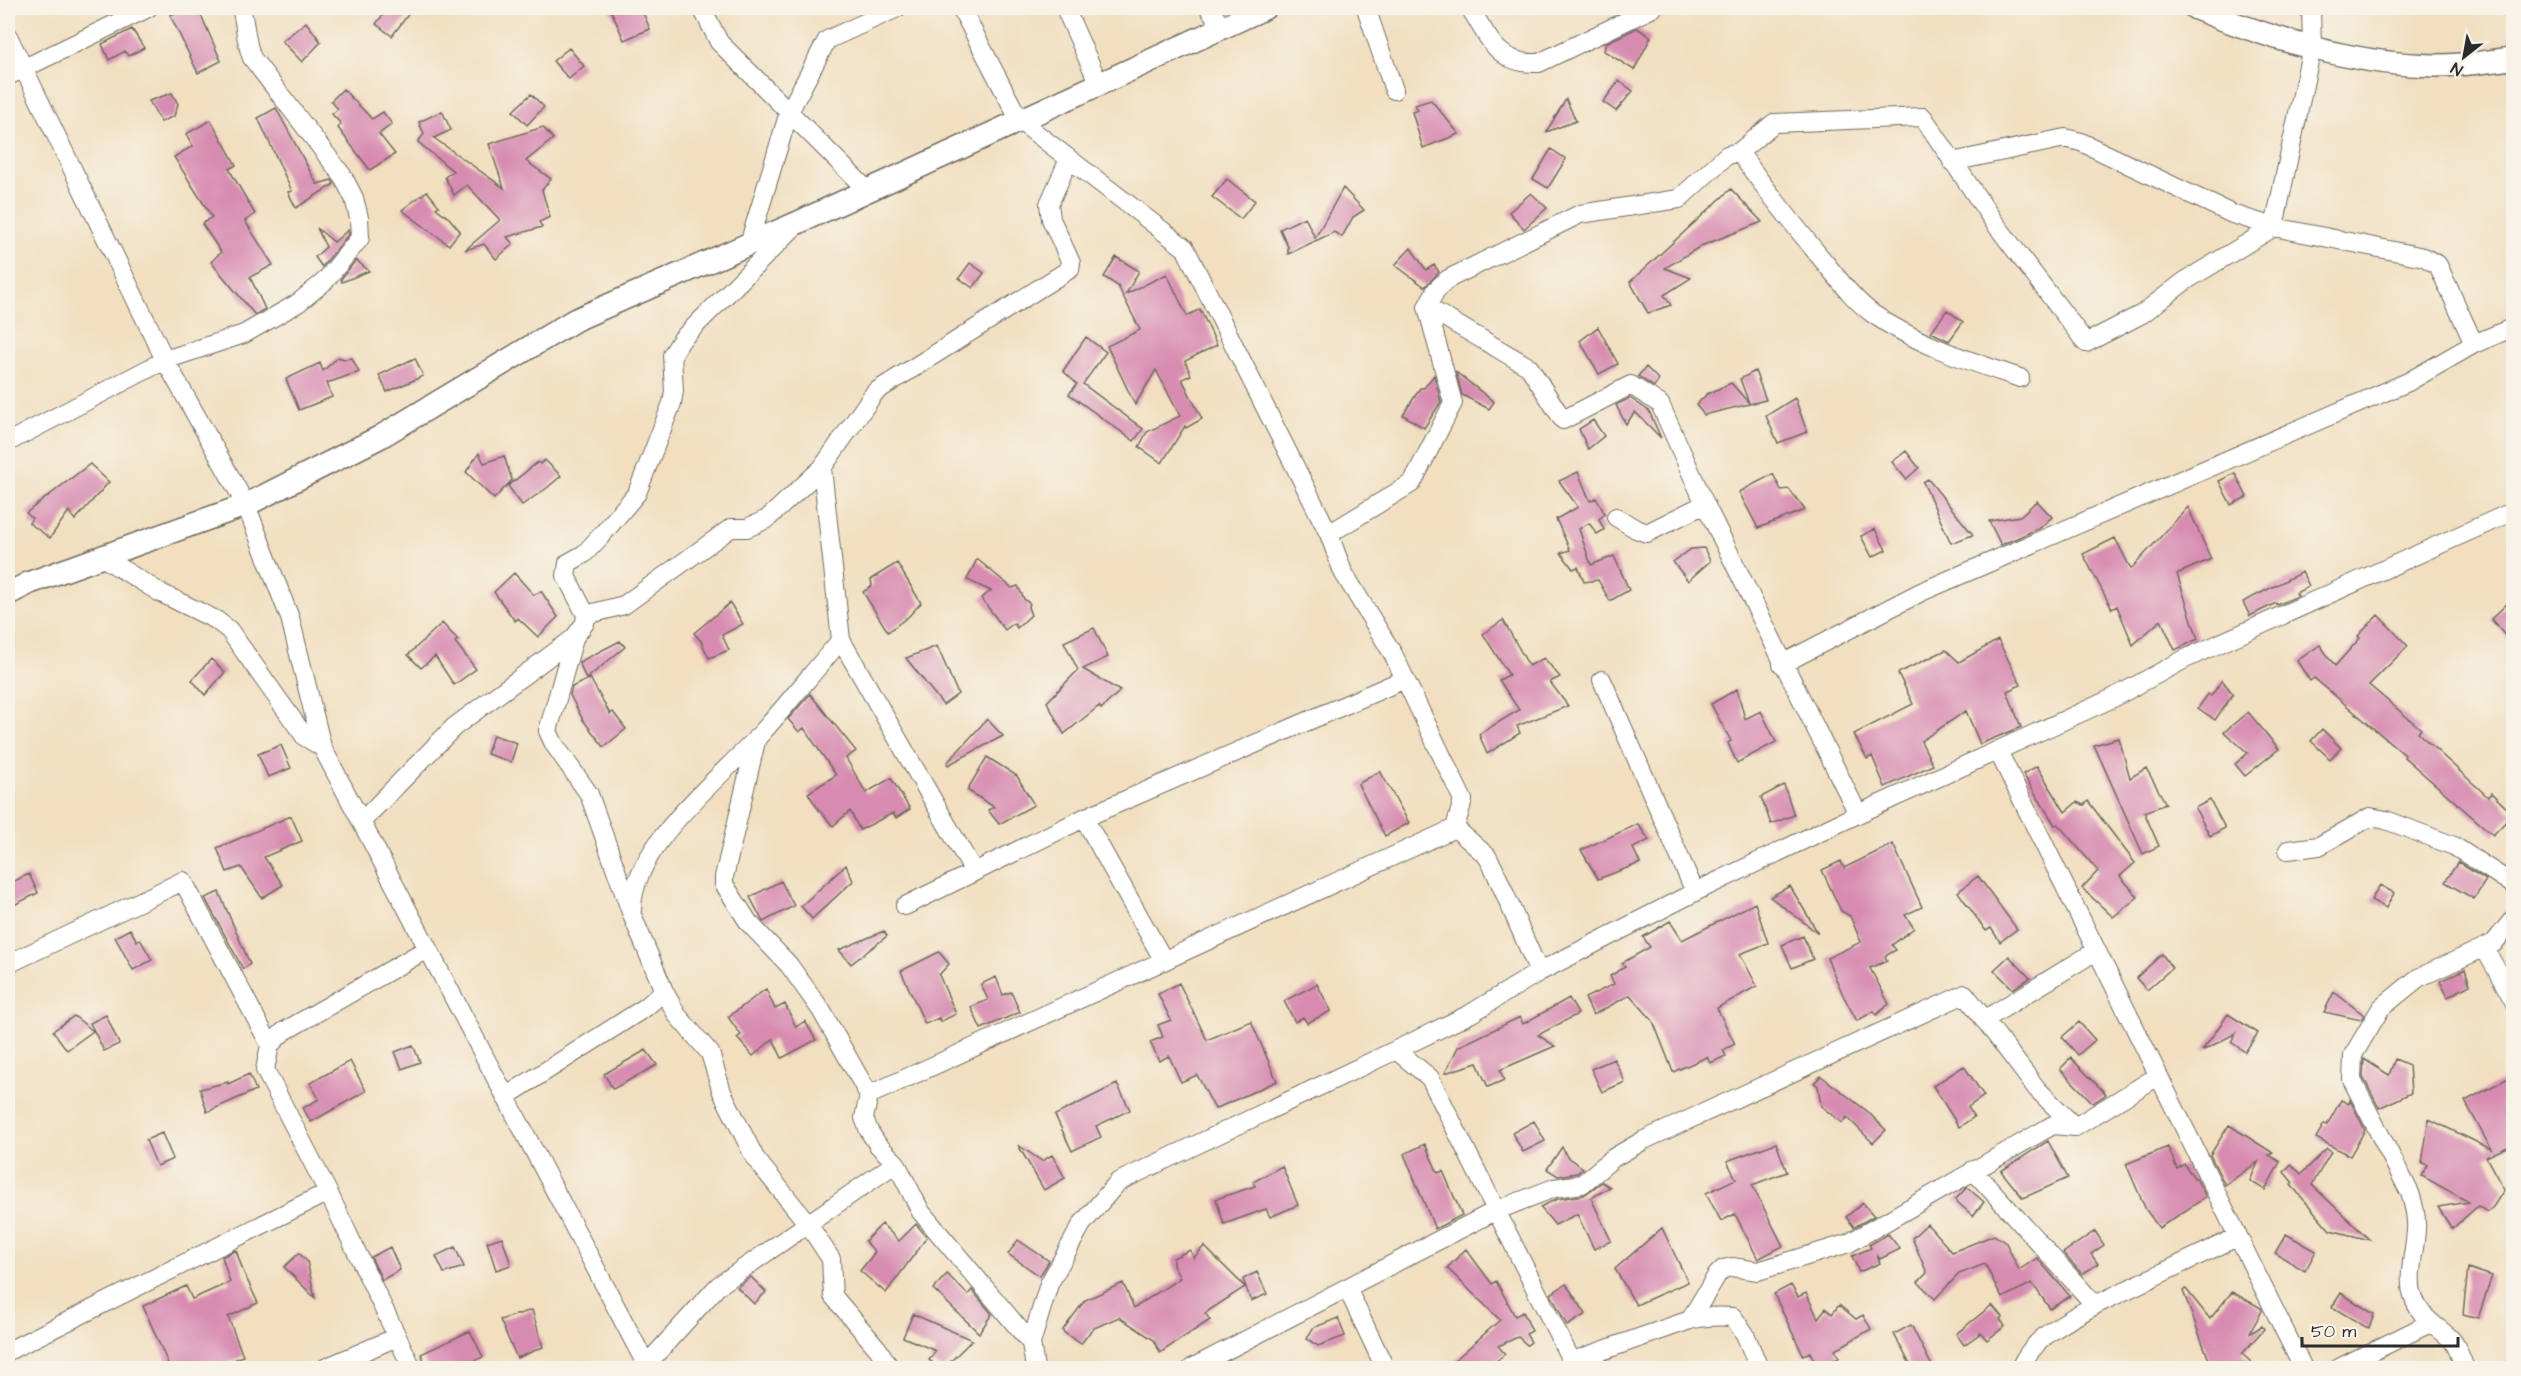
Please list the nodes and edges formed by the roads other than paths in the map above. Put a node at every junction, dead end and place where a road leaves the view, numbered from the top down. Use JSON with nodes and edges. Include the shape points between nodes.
{"nodes":[{"id":1,"x":148,"y":8,"type":"edge"},
{"id":2,"x":241,"y":8,"type":"edge"},
{"id":3,"x":702,"y":8,"type":"edge"},
{"id":4,"x":897,"y":8,"type":"edge"},
{"id":5,"x":961,"y":8,"type":"edge"},
{"id":6,"x":1065,"y":8,"type":"edge"},
{"id":7,"x":1209,"y":8,"type":"edge"},
{"id":8,"x":1265,"y":8,"type":"edge"},
{"id":9,"x":1366,"y":8,"type":"edge"},
{"id":10,"x":1470,"y":8,"type":"edge"},
{"id":11,"x":1653,"y":8,"type":"edge"},
{"id":12,"x":2195,"y":8,"type":"edge"},
{"id":13,"x":2311,"y":8,"type":"edge"},
{"id":14,"x":1222,"y":27,"type":"junction"},
{"id":15,"x":8,"y":36,"type":"edge"},
{"id":16,"x":2312,"y":47,"type":"junction"},
{"id":17,"x":2514,"y":58,"type":"edge"},
{"id":18,"x":15,"y":73,"type":"edge"},
{"id":19,"x":1099,"y":84,"type":"junction"},
{"id":20,"x":1394,"y":90,"type":"dead end"},
{"id":21,"x":789,"y":112,"type":"junction"},
{"id":22,"x":1020,"y":121,"type":"junction"},
{"id":23,"x":1739,"y":152,"type":"junction"},
{"id":24,"x":1069,"y":159,"type":"junction"},
{"id":25,"x":1952,"y":162,"type":"junction"},
{"id":26,"x":867,"y":190,"type":"junction"},
{"id":27,"x":797,"y":223,"type":"junction"},
{"id":28,"x":2274,"y":227,"type":"junction"},
{"id":29,"x":749,"y":244,"type":"junction"},
{"id":30,"x":1427,"y":307,"type":"junction"},
{"id":31,"x":2514,"y":327,"type":"edge"},
{"id":32,"x":2474,"y":344,"type":"junction"},
{"id":33,"x":165,"y":360,"type":"junction"},
{"id":34,"x":2020,"y":378,"type":"dead end"},
{"id":35,"x":8,"y":442,"type":"edge"},
{"id":36,"x":822,"y":468,"type":"junction"},
{"id":37,"x":1705,"y":504,"type":"junction"},
{"id":38,"x":246,"y":505,"type":"junction"},
{"id":39,"x":2514,"y":511,"type":"edge"},
{"id":40,"x":1616,"y":517,"type":"dead end"},
{"id":41,"x":1329,"y":534,"type":"junction"},
{"id":42,"x":102,"y":557,"type":"junction"},
{"id":43,"x":8,"y":594,"type":"edge"},
{"id":44,"x":586,"y":615,"type":"junction"},
{"id":45,"x":574,"y":638,"type":"junction"},
{"id":46,"x":841,"y":640,"type":"junction"},
{"id":47,"x":1782,"y":664,"type":"junction"},
{"id":48,"x":1405,"y":679,"type":"junction"},
{"id":49,"x":1602,"y":680,"type":"dead end"},
{"id":50,"x":758,"y":737,"type":"junction"},
{"id":51,"x":322,"y":747,"type":"junction"},
{"id":52,"x":1998,"y":751,"type":"junction"},
{"id":53,"x":1858,"y":814,"type":"junction"},
{"id":54,"x":1084,"y":818,"type":"junction"},
{"id":55,"x":361,"y":822,"type":"junction"},
{"id":56,"x":1455,"y":828,"type":"junction"},
{"id":57,"x":2288,"y":850,"type":"dead end"},
{"id":58,"x":974,"y":872,"type":"junction"},
{"id":59,"x":2514,"y":885,"type":"edge"},
{"id":60,"x":1695,"y":892,"type":"junction"},
{"id":61,"x":905,"y":906,"type":"dead end"},
{"id":62,"x":632,"y":915,"type":"junction"},
{"id":63,"x":2514,"y":918,"type":"edge"},
{"id":64,"x":427,"y":949,"type":"junction"},
{"id":65,"x":2485,"y":949,"type":"junction"},
{"id":66,"x":2096,"y":951,"type":"junction"},
{"id":67,"x":1164,"y":961,"type":"junction"},
{"id":68,"x":8,"y":964,"type":"edge"},
{"id":69,"x":1539,"y":972,"type":"junction"},
{"id":70,"x":664,"y":991,"type":"junction"},
{"id":71,"x":2514,"y":1001,"type":"edge"},
{"id":72,"x":1984,"y":1020,"type":"junction"},
{"id":73,"x":270,"y":1045,"type":"junction"},
{"id":74,"x":1396,"y":1050,"type":"junction"},
{"id":75,"x":2158,"y":1076,"type":"junction"},
{"id":76,"x":868,"y":1095,"type":"junction"},
{"id":77,"x":505,"y":1097,"type":"junction"},
{"id":78,"x":2075,"y":1127,"type":"junction"},
{"id":79,"x":896,"y":1163,"type":"junction"},
{"id":80,"x":1973,"y":1170,"type":"junction"},
{"id":81,"x":328,"y":1192,"type":"junction"},
{"id":82,"x":1495,"y":1211,"type":"junction"},
{"id":83,"x":808,"y":1224,"type":"junction"},
{"id":84,"x":2237,"y":1237,"type":"junction"},
{"id":85,"x":1347,"y":1288,"type":"junction"},
{"id":86,"x":2096,"y":1305,"type":"junction"},
{"id":87,"x":1690,"y":1320,"type":"junction"},
{"id":88,"x":2430,"y":1323,"type":"junction"},
{"id":89,"x":397,"y":1337,"type":"junction"},
{"id":90,"x":1031,"y":1343,"type":"junction"},
{"id":91,"x":8,"y":1351,"type":"edge"},
{"id":92,"x":1572,"y":1365,"type":"edge"},
{"id":93,"x":647,"y":1367,"type":"edge"},
{"id":94,"x":325,"y":1368,"type":"edge"},
{"id":95,"x":412,"y":1368,"type":"edge"},
{"id":96,"x":891,"y":1368,"type":"edge"},
{"id":97,"x":1035,"y":1368,"type":"edge"},
{"id":98,"x":1192,"y":1368,"type":"edge"},
{"id":99,"x":1385,"y":1368,"type":"edge"},
{"id":100,"x":1759,"y":1368,"type":"edge"},
{"id":101,"x":2020,"y":1368,"type":"edge"},
{"id":102,"x":2302,"y":1368,"type":"edge"},
{"id":103,"x":2339,"y":1368,"type":"edge"},
{"id":104,"x":2465,"y":1368,"type":"edge"}],
"edges":[{"from":1,"to":18,"type":"street"},
{"from":2,"to":33,"type":"street","via":[[252,58],[342,175],[354,198],[360,238],[325,281],[298,303],[244,334]]},
{"from":3,"to":21,"type":"street","via":[[719,42]]},
{"from":4,"to":21,"type":"street","via":[[827,40]]},
{"from":5,"to":22,"type":"street"},
{"from":6,"to":19,"type":"street"},
{"from":7,"to":14,"type":"street"},
{"from":8,"to":14,"type":"street"},
{"from":9,"to":20,"type":"street"},
{"from":10,"to":11,"type":"street","via":[[1497,52],[1527,64],[1539,63]]},
{"from":12,"to":16,"type":"street"},
{"from":13,"to":16,"type":"street"},
{"from":14,"to":19,"type":"street"},
{"from":15,"to":18,"type":"street"},
{"from":16,"to":17,"type":"street","via":[[2422,66]]},
{"from":16,"to":28,"type":"street"},
{"from":18,"to":33,"type":"street"},
{"from":19,"to":22,"type":"street"},
{"from":21,"to":26,"type":"street"},
{"from":21,"to":29,"type":"street"},
{"from":22,"to":24,"type":"street"},
{"from":22,"to":26,"type":"street"},
{"from":23,"to":25,"type":"street","via":[[1774,123],[1923,117]]},
{"from":23,"to":30,"type":"street","via":[[1727,155],[1679,199],[1580,214],[1449,279],[1436,290]]},
{"from":23,"to":34,"type":"street","via":[[1799,231],[1871,313],[1959,358]]},
{"from":24,"to":36,"type":"street","via":[[1049,204],[1070,268],[875,392]]},
{"from":24,"to":41,"type":"street","via":[[1185,248]]},
{"from":25,"to":28,"type":"street","via":[[2066,138],[2232,214]]},
{"from":25,"to":28,"type":"street","via":[[2086,343],[2142,314],[2185,281]]},
{"from":26,"to":27,"type":"street"},
{"from":27,"to":29,"type":"street"},
{"from":27,"to":44,"type":"street","via":[[682,339],[672,355],[672,403],[637,493],[566,569]]},
{"from":28,"to":32,"type":"street","via":[[2424,257],[2438,265]]},
{"from":29,"to":38,"type":"street","via":[[575,320],[380,437]]},
{"from":30,"to":37,"type":"street","via":[[1529,367],[1563,420],[1631,385],[1660,404]]},
{"from":30,"to":41,"type":"street","via":[[1453,403],[1412,483]]},
{"from":31,"to":32,"type":"street"},
{"from":32,"to":47,"type":"street","via":[[2408,382],[1921,592]]},
{"from":33,"to":35,"type":"street"},
{"from":33,"to":38,"type":"street"},
{"from":36,"to":44,"type":"street","via":[[767,519],[747,528],[731,528],[624,605]]},
{"from":36,"to":46,"type":"street"},
{"from":37,"to":40,"type":"street","via":[[1647,532]]},
{"from":37,"to":47,"type":"street"},
{"from":38,"to":42,"type":"street"},
{"from":38,"to":51,"type":"street","via":[[290,618]]},
{"from":39,"to":52,"type":"street","via":[[2185,659],[2113,698]]},
{"from":41,"to":48,"type":"street","via":[[1342,572]]},
{"from":42,"to":43,"type":"street"},
{"from":42,"to":51,"type":"street","via":[[229,630],[304,737]]},
{"from":44,"to":45,"type":"street"},
{"from":45,"to":55,"type":"street","via":[[454,727]]},
{"from":45,"to":62,"type":"street","via":[[548,731],[589,794]]},
{"from":46,"to":50,"type":"street"},
{"from":46,"to":58,"type":"street"},
{"from":47,"to":53,"type":"street"},
{"from":48,"to":54,"type":"street"},
{"from":48,"to":56,"type":"street","via":[[1464,800]]},
{"from":49,"to":60,"type":"street"},
{"from":50,"to":62,"type":"street","via":[[656,844],[632,896]]},
{"from":50,"to":76,"type":"street","via":[[724,884],[749,923],[789,964],[821,1010]]},
{"from":51,"to":55,"type":"street"},
{"from":52,"to":53,"type":"street"},
{"from":52,"to":66,"type":"street"},
{"from":53,"to":60,"type":"street"},
{"from":54,"to":58,"type":"street"},
{"from":54,"to":67,"type":"street"},
{"from":55,"to":64,"type":"street"},
{"from":56,"to":67,"type":"street"},
{"from":56,"to":69,"type":"street","via":[[1487,856]]},
{"from":57,"to":59,"type":"street","via":[[2319,846],[2370,817],[2454,846]]},
{"from":58,"to":61,"type":"street"},
{"from":60,"to":69,"type":"street"},
{"from":62,"to":70,"type":"street"},
{"from":63,"to":65,"type":"street"},
{"from":64,"to":73,"type":"street","via":[[283,1032]]},
{"from":64,"to":77,"type":"street"},
{"from":65,"to":71,"type":"street"},
{"from":65,"to":88,"type":"street","via":[[2418,978],[2381,1008],[2353,1055],[2352,1080],[2415,1208],[2411,1283],[2420,1312]]},
{"from":66,"to":72,"type":"street"},
{"from":66,"to":75,"type":"street"},
{"from":67,"to":76,"type":"street"},
{"from":68,"to":73,"type":"street","via":[[183,881]]},
{"from":69,"to":74,"type":"street","via":[[1470,1014]]},
{"from":70,"to":77,"type":"street","via":[[646,1007]]},
{"from":70,"to":83,"type":"street","via":[[677,1015],[710,1053],[722,1092],[755,1158]]},
{"from":72,"to":78,"type":"street","via":[[2037,1089]]},
{"from":72,"to":82,"type":"street","via":[[1965,994],[1644,1140],[1614,1158],[1582,1185],[1554,1188]]},
{"from":73,"to":81,"type":"street","via":[[265,1070]]},
{"from":74,"to":82,"type":"street","via":[[1430,1078]]},
{"from":74,"to":90,"type":"street","via":[[1118,1182],[1082,1224],[1049,1284]]},
{"from":75,"to":78,"type":"street"},
{"from":75,"to":84,"type":"street"},
{"from":76,"to":79,"type":"street","via":[[864,1118],[869,1131]]},
{"from":77,"to":93,"type":"street"},
{"from":78,"to":80,"type":"street","via":[[2053,1125]]},
{"from":79,"to":83,"type":"street"},
{"from":79,"to":90,"type":"street","via":[[921,1212]]},
{"from":80,"to":86,"type":"street"},
{"from":80,"to":87,"type":"street","via":[[1849,1243],[1758,1271],[1723,1269]]},
{"from":81,"to":89,"type":"street"},
{"from":81,"to":91,"type":"street"},
{"from":82,"to":85,"type":"street"},
{"from":82,"to":92,"type":"street"},
{"from":83,"to":93,"type":"street","via":[[718,1286]]},
{"from":83,"to":96,"type":"street","via":[[831,1259],[833,1296]]},
{"from":84,"to":86,"type":"street"},
{"from":84,"to":102,"type":"street"},
{"from":85,"to":98,"type":"street"},
{"from":85,"to":99,"type":"street"},
{"from":86,"to":101,"type":"street","via":[[2045,1335],[2025,1356]]},
{"from":87,"to":92,"type":"street"},
{"from":87,"to":100,"type":"street","via":[[1704,1316],[1733,1317]]},
{"from":88,"to":103,"type":"street"},
{"from":88,"to":104,"type":"street","via":[[2453,1341]]},
{"from":89,"to":94,"type":"street"},
{"from":89,"to":95,"type":"street"},
{"from":90,"to":97,"type":"street"}]}
